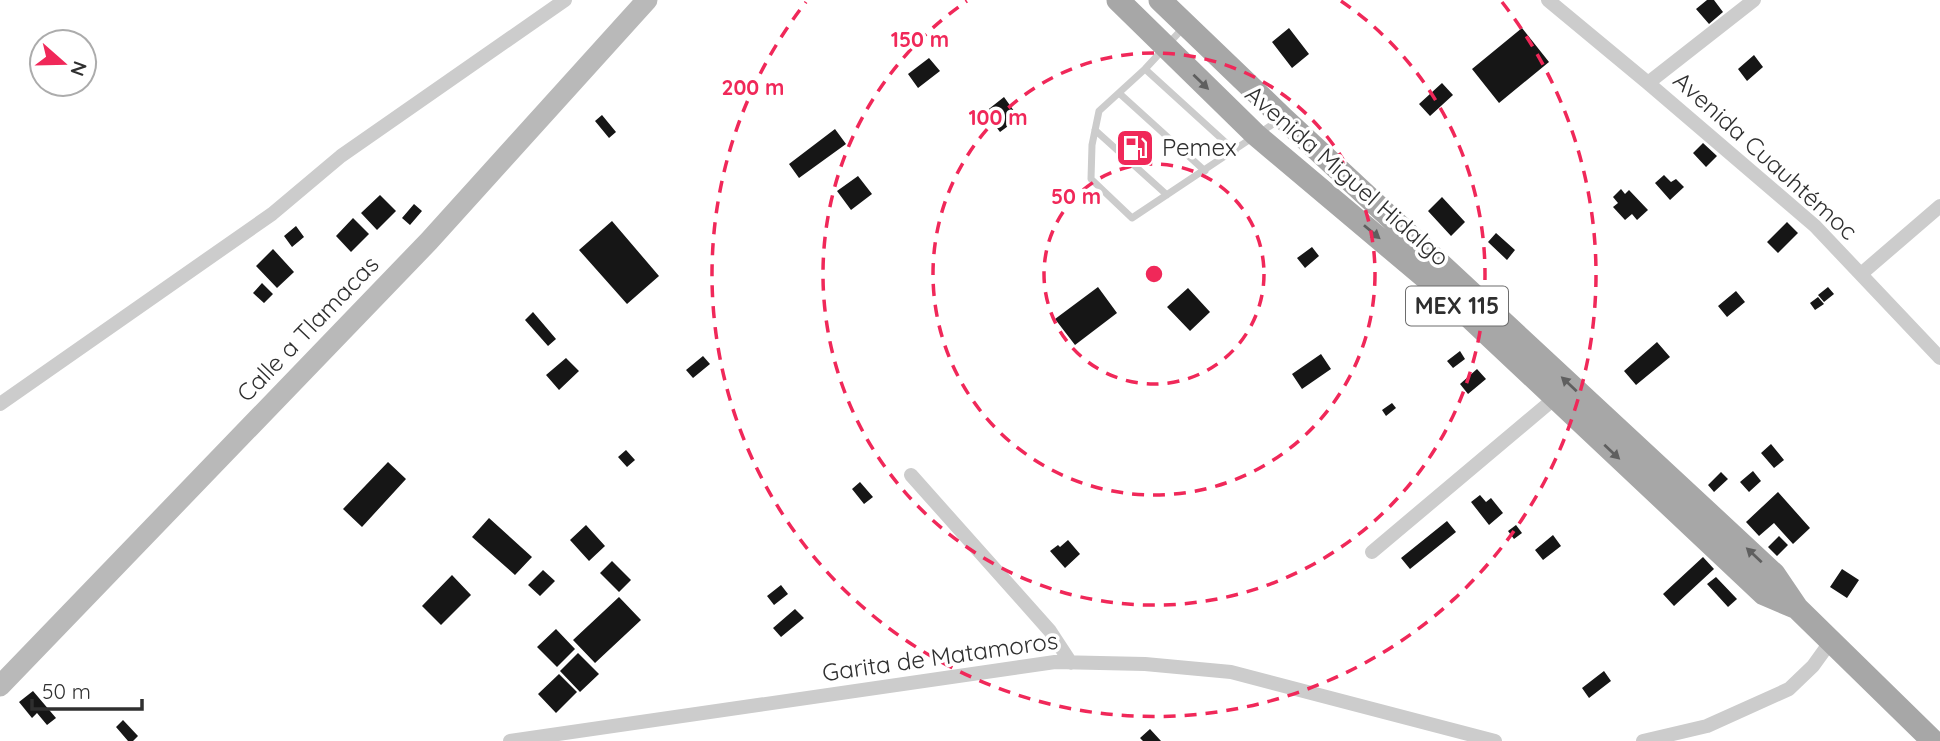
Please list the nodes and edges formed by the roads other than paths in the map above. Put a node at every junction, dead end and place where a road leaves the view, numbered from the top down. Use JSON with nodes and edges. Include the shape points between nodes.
{"nodes":[{"id":1,"x":565,"y":0,"type":"edge"},
{"id":2,"x":647,"y":0,"type":"edge"},
{"id":3,"x":1118,"y":0,"type":"edge"},
{"id":4,"x":1160,"y":0,"type":"edge"},
{"id":5,"x":1548,"y":0,"type":"edge"},
{"id":6,"x":1754,"y":0,"type":"edge"},
{"id":7,"x":1185,"y":25,"type":"junction"},
{"id":8,"x":1164,"y":46,"type":"junction"},
{"id":9,"x":1145,"y":69,"type":"junction"},
{"id":10,"x":1648,"y":83,"type":"junction"},
{"id":11,"x":1119,"y":93,"type":"junction"},
{"id":12,"x":1283,"y":118,"type":"junction"},
{"id":13,"x":1095,"y":130,"type":"junction"},
{"id":14,"x":1256,"y":135,"type":"junction"},
{"id":15,"x":1235,"y":150,"type":"junction"},
{"id":16,"x":1205,"y":171,"type":"junction"},
{"id":17,"x":1167,"y":195,"type":"junction"},
{"id":18,"x":1940,"y":206,"type":"edge"},
{"id":19,"x":1861,"y":274,"type":"junction"},
{"id":20,"x":1451,"y":287,"type":"junction"},
{"id":21,"x":1940,"y":358,"type":"edge"},
{"id":22,"x":1555,"y":398,"type":"junction"},
{"id":23,"x":0,"y":404,"type":"edge"},
{"id":24,"x":1594,"y":421,"type":"junction"},
{"id":25,"x":911,"y":475,"type":"dead end"},
{"id":26,"x":1372,"y":552,"type":"dead end"},
{"id":27,"x":1831,"y":641,"type":"junction"},
{"id":28,"x":1071,"y":663,"type":"junction"},
{"id":29,"x":0,"y":686,"type":"edge"},
{"id":30,"x":510,"y":741,"type":"edge"},
{"id":31,"x":1495,"y":741,"type":"edge"},
{"id":32,"x":1643,"y":741,"type":"edge"},
{"id":33,"x":1933,"y":741,"type":"edge"}],
"edges":[{"from":1,"to":23,"type":"street","via":[[341,156],[272,214]]},
{"from":2,"to":29,"type":"main road","name":"Calle a Tlamacas","via":[[429,241]]},
{"from":3,"to":8,"type":"main road","name":"Avenida Miguel Hidalgo","number":"MEX 115"},
{"from":4,"to":7,"type":"main road","name":"Avenida Miguel Hidalgo","number":"MEX 115"},
{"from":5,"to":10,"type":"street","name":"Avenida Cuauhtémoc"},
{"from":6,"to":10,"type":"street"},
{"from":7,"to":8,"type":"lane"},
{"from":7,"to":12,"type":"main road","name":"Avenida Miguel Hidalgo","number":"MEX 115"},
{"from":8,"to":9,"type":"lane"},
{"from":8,"to":14,"type":"main road","name":"Avenida Miguel Hidalgo","number":"MEX 115","one_way":true},
{"from":9,"to":11,"type":"lane"},
{"from":9,"to":15,"type":"lane"},
{"from":10,"to":19,"type":"street","name":"Avenida Cuauhtémoc","via":[[1815,226]]},
{"from":11,"to":13,"type":"lane","via":[[1099,111]]},
{"from":11,"to":16,"type":"lane"},
{"from":12,"to":14,"type":"lane"},
{"from":12,"to":20,"type":"main road","name":"Avenida Miguel Hidalgo","number":"MEX 115"},
{"from":13,"to":17,"type":"lane"},
{"from":13,"to":17,"type":"lane","via":[[1091,179],[1132,218]]},
{"from":14,"to":15,"type":"lane"},
{"from":14,"to":20,"type":"main road","name":"Avenida Miguel Hidalgo","number":"MEX 115","one_way":true},
{"from":15,"to":16,"type":"lane"},
{"from":16,"to":17,"type":"lane"},
{"from":18,"to":19,"type":"street"},
{"from":19,"to":21,"type":"street","name":"Avenida Cuauhtémoc"},
{"from":20,"to":22,"type":"main road","name":"Avenida Miguel Hidalgo","number":"MEX 115"},
{"from":24,"to":20,"type":"main road","name":"Avenida Miguel Hidalgo","number":"MEX 115","one_way":true},
{"from":22,"to":24,"type":"main road","name":"Avenida Miguel Hidalgo","number":"MEX 115"},
{"from":22,"to":26,"type":"street"},
{"from":24,"to":27,"type":"main road","name":"Avenida Miguel Hidalgo","number":"MEX 115","via":[[1764,594],[1797,608]]},
{"from":25,"to":28,"type":"street","via":[[1051,631]]},
{"from":27,"to":32,"type":"street","via":[[1789,689],[1707,726]]},
{"from":27,"to":33,"type":"main road","name":"Avenida Miguel Hidalgo","number":"MEX 115"},
{"from":28,"to":30,"type":"street","name":"Garita de Matamoros"},
{"from":28,"to":31,"type":"street","name":"Garita de Matamoros","via":[[1231,672]]}]}
